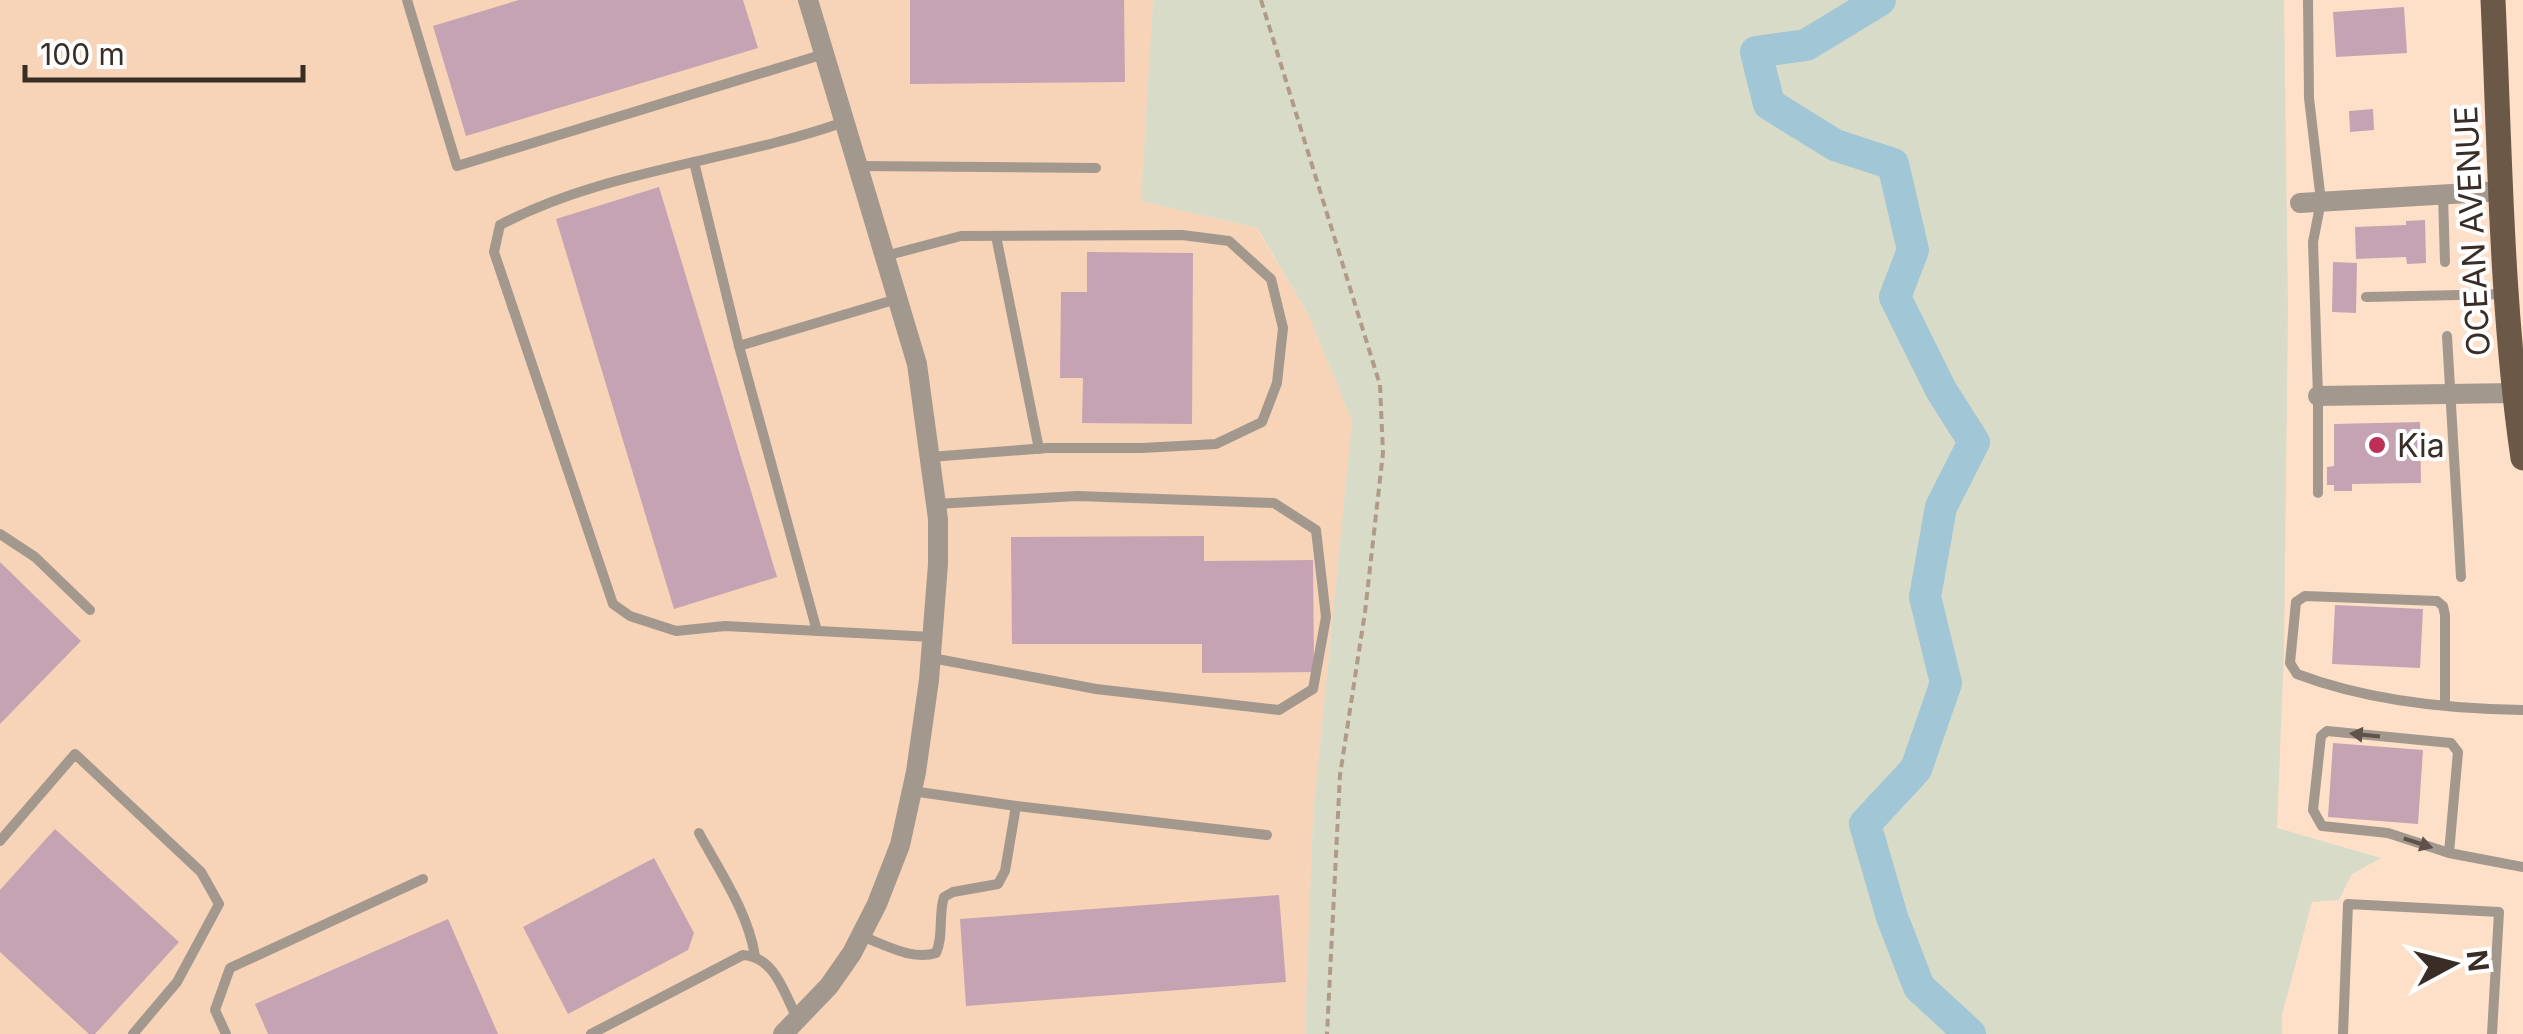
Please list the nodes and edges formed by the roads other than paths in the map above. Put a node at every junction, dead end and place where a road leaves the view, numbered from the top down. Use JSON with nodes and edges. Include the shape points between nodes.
{"nodes":[{"id":1,"x":407,"y":0,"type":"edge"},
{"id":2,"x":808,"y":0,"type":"edge"},
{"id":3,"x":2308,"y":0,"type":"edge"},
{"id":4,"x":2493,"y":0,"type":"edge"},
{"id":5,"x":824,"y":54,"type":"junction"},
{"id":6,"x":844,"y":122,"type":"junction"},
{"id":7,"x":694,"y":162,"type":"junction"},
{"id":8,"x":858,"y":166,"type":"junction"},
{"id":9,"x":1096,"y":168,"type":"dead end"},
{"id":10,"x":2502,"y":191,"type":"junction"},
{"id":11,"x":2443,"y":194,"type":"junction"},
{"id":12,"x":2311,"y":202,"type":"junction"},
{"id":13,"x":996,"y":236,"type":"junction"},
{"id":14,"x":884,"y":256,"type":"junction"},
{"id":15,"x":2445,"y":262,"type":"dead end"},
{"id":16,"x":2507,"y":294,"type":"junction"},
{"id":17,"x":2366,"y":297,"type":"dead end"},
{"id":18,"x":898,"y":299,"type":"junction"},
{"id":19,"x":2447,"y":336,"type":"dead end"},
{"id":20,"x":740,"y":346,"type":"junction"},
{"id":21,"x":2514,"y":393,"type":"junction"},
{"id":22,"x":2451,"y":394,"type":"junction"},
{"id":23,"x":2318,"y":396,"type":"junction"},
{"id":24,"x":1039,"y":449,"type":"junction"},
{"id":25,"x":930,"y":457,"type":"junction"},
{"id":26,"x":2523,"y":458,"type":"edge"},
{"id":27,"x":2318,"y":493,"type":"dead end"},
{"id":28,"x":936,"y":504,"type":"junction"},
{"id":29,"x":0,"y":534,"type":"edge"},
{"id":30,"x":2461,"y":577,"type":"dead end"},
{"id":31,"x":90,"y":610,"type":"dead end"},
{"id":32,"x":817,"y":631,"type":"junction"},
{"id":33,"x":932,"y":647,"type":"junction"},
{"id":34,"x":2445,"y":706,"type":"junction"},
{"id":35,"x":2523,"y":710,"type":"edge"},
{"id":36,"x":912,"y":792,"type":"junction"},
{"id":37,"x":1016,"y":806,"type":"junction"},
{"id":38,"x":699,"y":833,"type":"dead end"},
{"id":39,"x":1268,"y":834,"type":"dead end"},
{"id":40,"x":0,"y":840,"type":"edge"},
{"id":41,"x":2449,"y":852,"type":"junction"},
{"id":42,"x":2523,"y":867,"type":"edge"},
{"id":43,"x":422,"y":878,"type":"dead end"},
{"id":44,"x":861,"y":936,"type":"junction"},
{"id":45,"x":755,"y":956,"type":"junction"},
{"id":46,"x":796,"y":1029,"type":"edge"},
{"id":47,"x":133,"y":1034,"type":"edge"},
{"id":48,"x":226,"y":1034,"type":"edge"},
{"id":49,"x":590,"y":1034,"type":"edge"},
{"id":50,"x":2343,"y":1034,"type":"edge"},
{"id":51,"x":2492,"y":1034,"type":"edge"}],
"edges":[{"from":1,"to":5,"type":"lane","via":[[457,166]]},
{"from":2,"to":5,"type":"street"},
{"from":3,"to":12,"type":"lane"},
{"from":4,"to":10,"type":"main road","name":"OCEAN AVENUE"},
{"from":5,"to":6,"type":"street"},
{"from":6,"to":7,"type":"lane"},
{"from":6,"to":8,"type":"street"},
{"from":7,"to":20,"type":"lane"},
{"from":7,"to":32,"type":"lane","via":[[518,216],[500,226],[494,252],[613,604],[676,631]]},
{"from":8,"to":9,"type":"lane"},
{"from":8,"to":14,"type":"street"},
{"from":10,"to":11,"type":"street"},
{"from":10,"to":16,"type":"main road","name":"OCEAN AVENUE"},
{"from":11,"to":12,"type":"street"},
{"from":11,"to":15,"type":"lane"},
{"from":12,"to":23,"type":"lane"},
{"from":13,"to":14,"type":"lane","via":[[961,236]]},
{"from":13,"to":24,"type":"lane"},
{"from":13,"to":24,"type":"lane","via":[[1229,241],[1271,279],[1283,328],[1277,383],[1262,422],[1216,444]]},
{"from":14,"to":18,"type":"street"},
{"from":16,"to":17,"type":"lane"},
{"from":16,"to":21,"type":"main road","name":"OCEAN AVENUE"},
{"from":18,"to":20,"type":"lane"},
{"from":18,"to":25,"type":"street","via":[[917,364]]},
{"from":19,"to":22,"type":"lane"},
{"from":20,"to":32,"type":"lane"},
{"from":21,"to":22,"type":"street"},
{"from":21,"to":26,"type":"main road","name":"OCEAN AVENUE"},
{"from":22,"to":23,"type":"street"},
{"from":22,"to":30,"type":"lane"},
{"from":23,"to":27,"type":"lane"},
{"from":24,"to":25,"type":"lane"},
{"from":25,"to":28,"type":"street"},
{"from":28,"to":33,"type":"street"},
{"from":28,"to":33,"type":"lane","via":[[1077,496],[1274,503],[1316,530],[1326,616],[1313,688],[1279,710],[1096,690]]},
{"from":29,"to":31,"type":"lane","via":[[35,557]]},
{"from":32,"to":33,"type":"lane"},
{"from":33,"to":36,"type":"street"},
{"from":34,"to":34,"type":"lane","via":[[2368,696],[2297,674],[2290,663],[2296,602],[2304,596],[2437,601],[2446,615]]},
{"from":34,"to":35,"type":"lane"},
{"from":36,"to":37,"type":"lane"},
{"from":36,"to":44,"type":"street","via":[[900,845]]},
{"from":37,"to":39,"type":"lane"},
{"from":37,"to":44,"type":"lane","via":[[998,884],[944,897],[936,953],[912,954]]},
{"from":38,"to":45,"type":"lane","via":[[742,912]]},
{"from":40,"to":47,"type":"lane","via":[[74,754],[201,872],[219,904],[176,982]]},
{"from":41,"to":41,"type":"lane","one_way":true,"via":[[2458,752],[2450,743],[2320,736],[2313,810],[2322,826],[2388,833]]},
{"from":41,"to":42,"type":"lane"},
{"from":43,"to":48,"type":"lane","via":[[230,968],[216,1010]]},
{"from":44,"to":46,"type":"street"},
{"from":45,"to":46,"type":"lane","via":[[769,965]]},
{"from":45,"to":49,"type":"lane","via":[[742,955]]},
{"from":50,"to":51,"type":"lane","via":[[2348,904],[2499,912]]}]}
